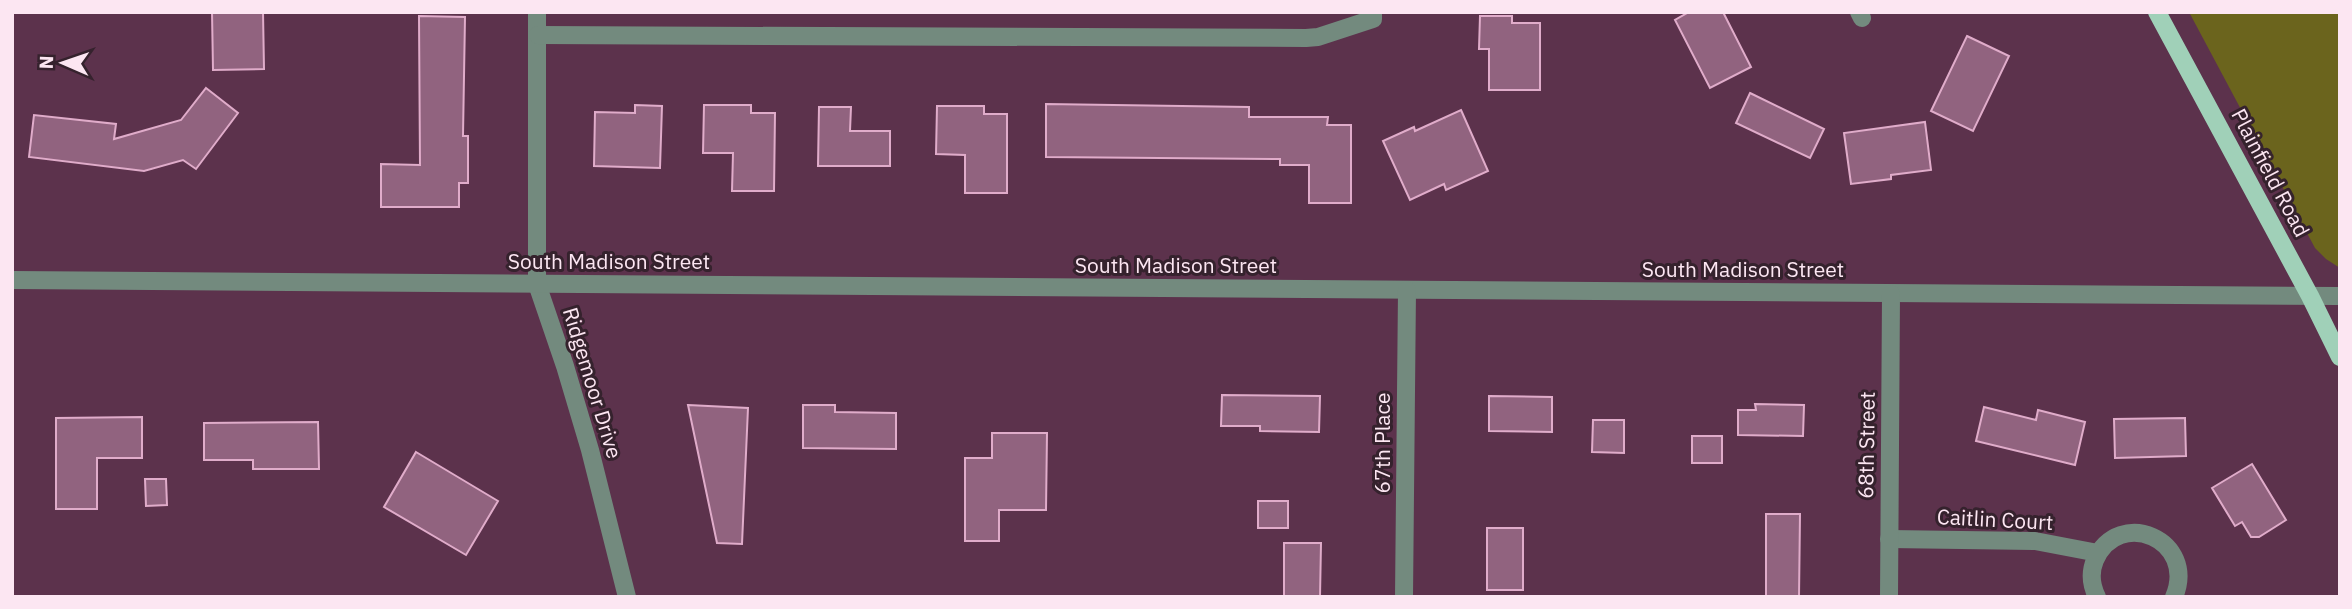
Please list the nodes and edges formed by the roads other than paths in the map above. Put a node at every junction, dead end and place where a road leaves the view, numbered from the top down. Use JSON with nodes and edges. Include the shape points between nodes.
{"nodes":[{"id":1,"x":537,"y":12,"type":"edge"},
{"id":2,"x":2157,"y":12,"type":"edge"},
{"id":3,"x":1373,"y":16,"type":"edge"},
{"id":4,"x":538,"y":36,"type":"junction"},
{"id":5,"x":12,"y":280,"type":"edge"},
{"id":6,"x":537,"y":284,"type":"junction"},
{"id":7,"x":1407,"y":290,"type":"junction"},
{"id":8,"x":1891,"y":294,"type":"junction"},
{"id":9,"x":2310,"y":296,"type":"junction"},
{"id":10,"x":2340,"y":296,"type":"edge"},
{"id":11,"x":2340,"y":357,"type":"edge"},
{"id":12,"x":1889,"y":539,"type":"junction"},
{"id":13,"x":2098,"y":553,"type":"junction"},
{"id":14,"x":627,"y":597,"type":"edge"},
{"id":15,"x":1404,"y":597,"type":"edge"},
{"id":16,"x":1889,"y":597,"type":"edge"},
{"id":17,"x":2097,"y":597,"type":"edge"},
{"id":18,"x":2174,"y":597,"type":"edge"}],
"edges":[{"from":1,"to":4,"type":"street","name":"Ridgemoor Drive"},
{"from":2,"to":9,"type":"main road","name":"Plainfield Road"},
{"from":3,"to":4,"type":"street","via":[[1306,38]]},
{"from":4,"to":6,"type":"street","name":"Ridgemoor Drive"},
{"from":5,"to":6,"type":"street","name":"South Madison Street"},
{"from":6,"to":7,"type":"street","name":"South Madison Street"},
{"from":6,"to":14,"type":"street","name":"Ridgemoor Drive","via":[[590,450]]},
{"from":7,"to":8,"type":"street","name":"South Madison Street"},
{"from":7,"to":15,"type":"street","name":"67th Place"},
{"from":8,"to":9,"type":"street","name":"South Madison Street"},
{"from":8,"to":12,"type":"street","name":"68th Street"},
{"from":9,"to":10,"type":"street","name":"South Madison Street"},
{"from":9,"to":11,"type":"main road","name":"Plainfield Road"},
{"from":12,"to":13,"type":"street","name":"Caitlin Court","via":[[2035,541]]},
{"from":12,"to":16,"type":"street","name":"68th Street"},
{"from":13,"to":17,"type":"street","via":[[2091,579]]},
{"from":13,"to":18,"type":"street","via":[[2122,534],[2152,536],[2174,555],[2179,586]]}]}
